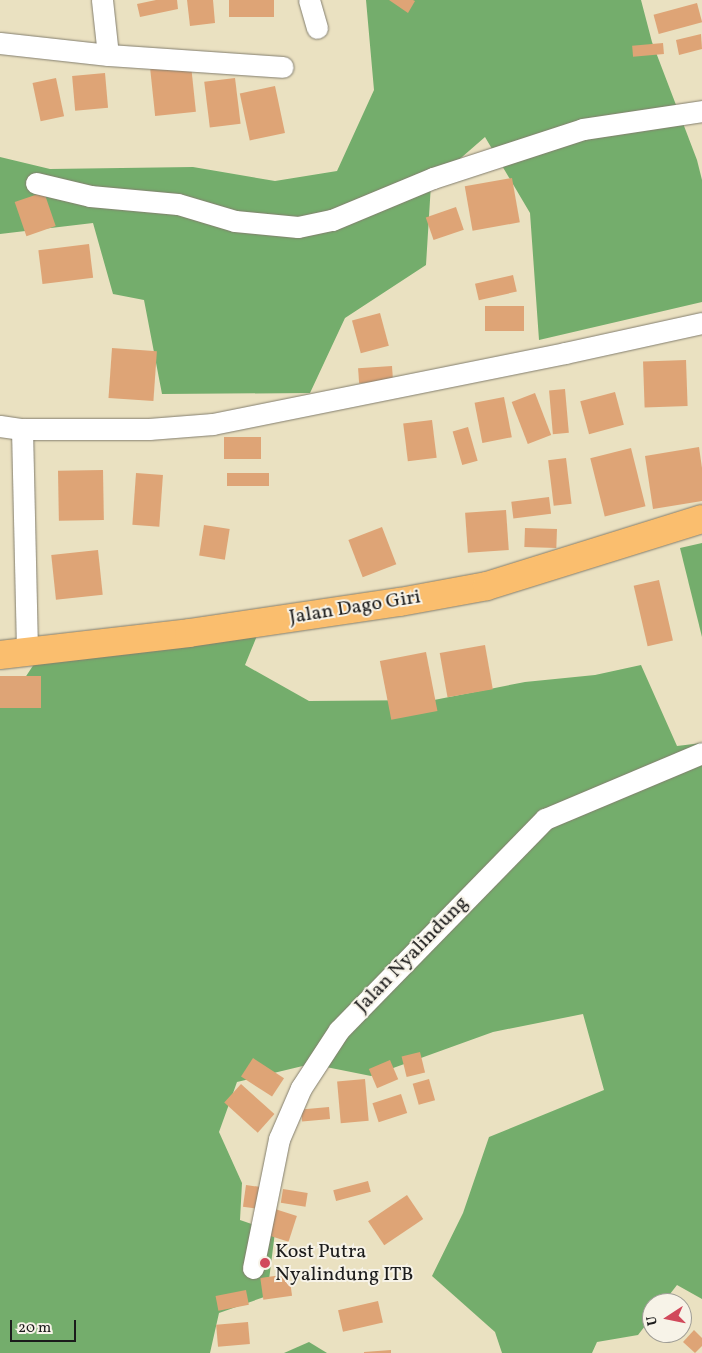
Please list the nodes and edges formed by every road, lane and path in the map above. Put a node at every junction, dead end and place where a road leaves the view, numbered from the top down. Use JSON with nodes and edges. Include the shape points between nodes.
{"nodes":[{"id":1,"x":102,"y":0,"type":"edge"},
{"id":2,"x":309,"y":0,"type":"edge"},
{"id":3,"x":317,"y":28,"type":"dead end"},
{"id":4,"x":0,"y":43,"type":"edge"},
{"id":5,"x":108,"y":54,"type":"junction"},
{"id":6,"x":283,"y":66,"type":"dead end"},
{"id":7,"x":702,"y":111,"type":"edge"},
{"id":8,"x":36,"y":183,"type":"dead end"},
{"id":9,"x":702,"y":323,"type":"edge"},
{"id":10,"x":0,"y":426,"type":"edge"},
{"id":11,"x":22,"y":429,"type":"junction"},
{"id":12,"x":702,"y":519,"type":"edge"},
{"id":13,"x":27,"y":653,"type":"junction"},
{"id":14,"x":0,"y":655,"type":"edge"},
{"id":15,"x":702,"y":753,"type":"edge"},
{"id":16,"x":253,"y":1268,"type":"dead end"}],
"edges":[{"from":1,"to":5,"type":"street"},
{"from":2,"to":3,"type":"street"},
{"from":4,"to":5,"type":"street"},
{"from":5,"to":6,"type":"street"},
{"from":7,"to":8,"type":"street","via":[[583,129],[432,178],[332,220],[298,227],[235,220],[178,204],[90,196]]},
{"from":9,"to":11,"type":"street","via":[[213,424],[149,430]]},
{"from":10,"to":11,"type":"street"},
{"from":11,"to":13,"type":"street"},
{"from":12,"to":13,"type":"main road","name":"Jalan Dago Giri","via":[[486,586],[400,602]]},
{"from":13,"to":14,"type":"main road","name":"Jalan Dago Giri"},
{"from":15,"to":16,"type":"street","name":"Jalan Nyalindung","via":[[545,819],[339,1030],[301,1088],[279,1138]]}]}
